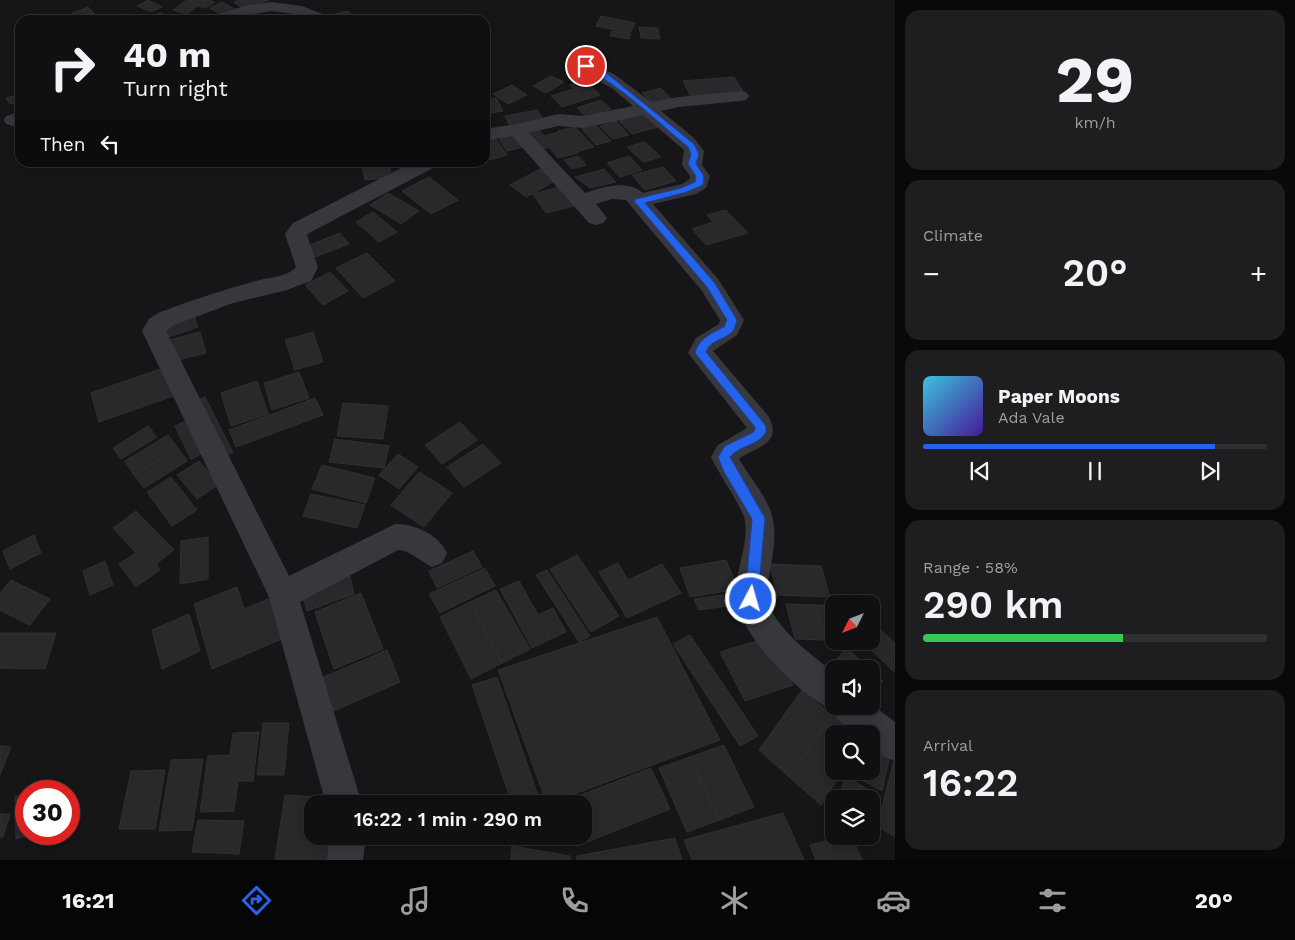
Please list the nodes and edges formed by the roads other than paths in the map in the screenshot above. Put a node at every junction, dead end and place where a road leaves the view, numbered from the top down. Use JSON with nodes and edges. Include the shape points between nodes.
{"nodes":[{"id":1,"x":277,"y":0,"type":"edge"},
{"id":2,"x":230,"y":15,"type":"edge"},
{"id":3,"x":316,"y":15,"type":"edge"},
{"id":4,"x":586,"y":66,"type":"dead end"},
{"id":5,"x":740,"y":96,"type":"dead end"},
{"id":6,"x":646,"y":108,"type":"junction"},
{"id":7,"x":517,"y":130,"type":"junction"},
{"id":8,"x":490,"y":134,"type":"edge"},
{"id":9,"x":420,"y":167,"type":"edge"},
{"id":10,"x":639,"y":201,"type":"junction"},
{"id":11,"x":582,"y":202,"type":"junction"},
{"id":12,"x":596,"y":218,"type":"dead end"},
{"id":13,"x":432,"y":553,"type":"dead end"},
{"id":14,"x":283,"y":595,"type":"junction"},
{"id":15,"x":825,"y":686,"type":"edge"},
{"id":16,"x":859,"y":715,"type":"edge"},
{"id":17,"x":895,"y":744,"type":"edge"},
{"id":18,"x":341,"y":795,"type":"edge"},
{"id":19,"x":347,"y":845,"type":"edge"},
{"id":20,"x":345,"y":860,"type":"edge"}],
"edges":[{"from":1,"to":2,"type":"street"},
{"from":1,"to":3,"type":"street"},
{"from":4,"to":6,"type":"street","via":[[602,74]]},
{"from":5,"to":6,"type":"street"},
{"from":6,"to":7,"type":"street","via":[[584,122],[558,120]]},
{"from":6,"to":10,"type":"street","via":[[692,146],[695,154],[692,164],[701,179],[693,187]]},
{"from":7,"to":8,"type":"street"},
{"from":7,"to":11,"type":"street","via":[[547,167]]},
{"from":9,"to":14,"type":"street","via":[[301,228],[296,234],[307,267],[303,275],[228,296],[162,320],[154,331]]},
{"from":10,"to":11,"type":"street","via":[[624,190]]},
{"from":10,"to":15,"type":"street","via":[[710,285],[732,320],[728,329],[710,339],[700,353],[760,426],[761,432],[756,437],[729,450],[724,457],[758,518],[751,599],[765,630],[780,648]]},
{"from":11,"to":12,"type":"street"},
{"from":13,"to":14,"type":"street","via":[[408,537],[395,536]]},
{"from":14,"to":18,"type":"street"},
{"from":16,"to":17,"type":"street"},
{"from":19,"to":20,"type":"street"}]}
